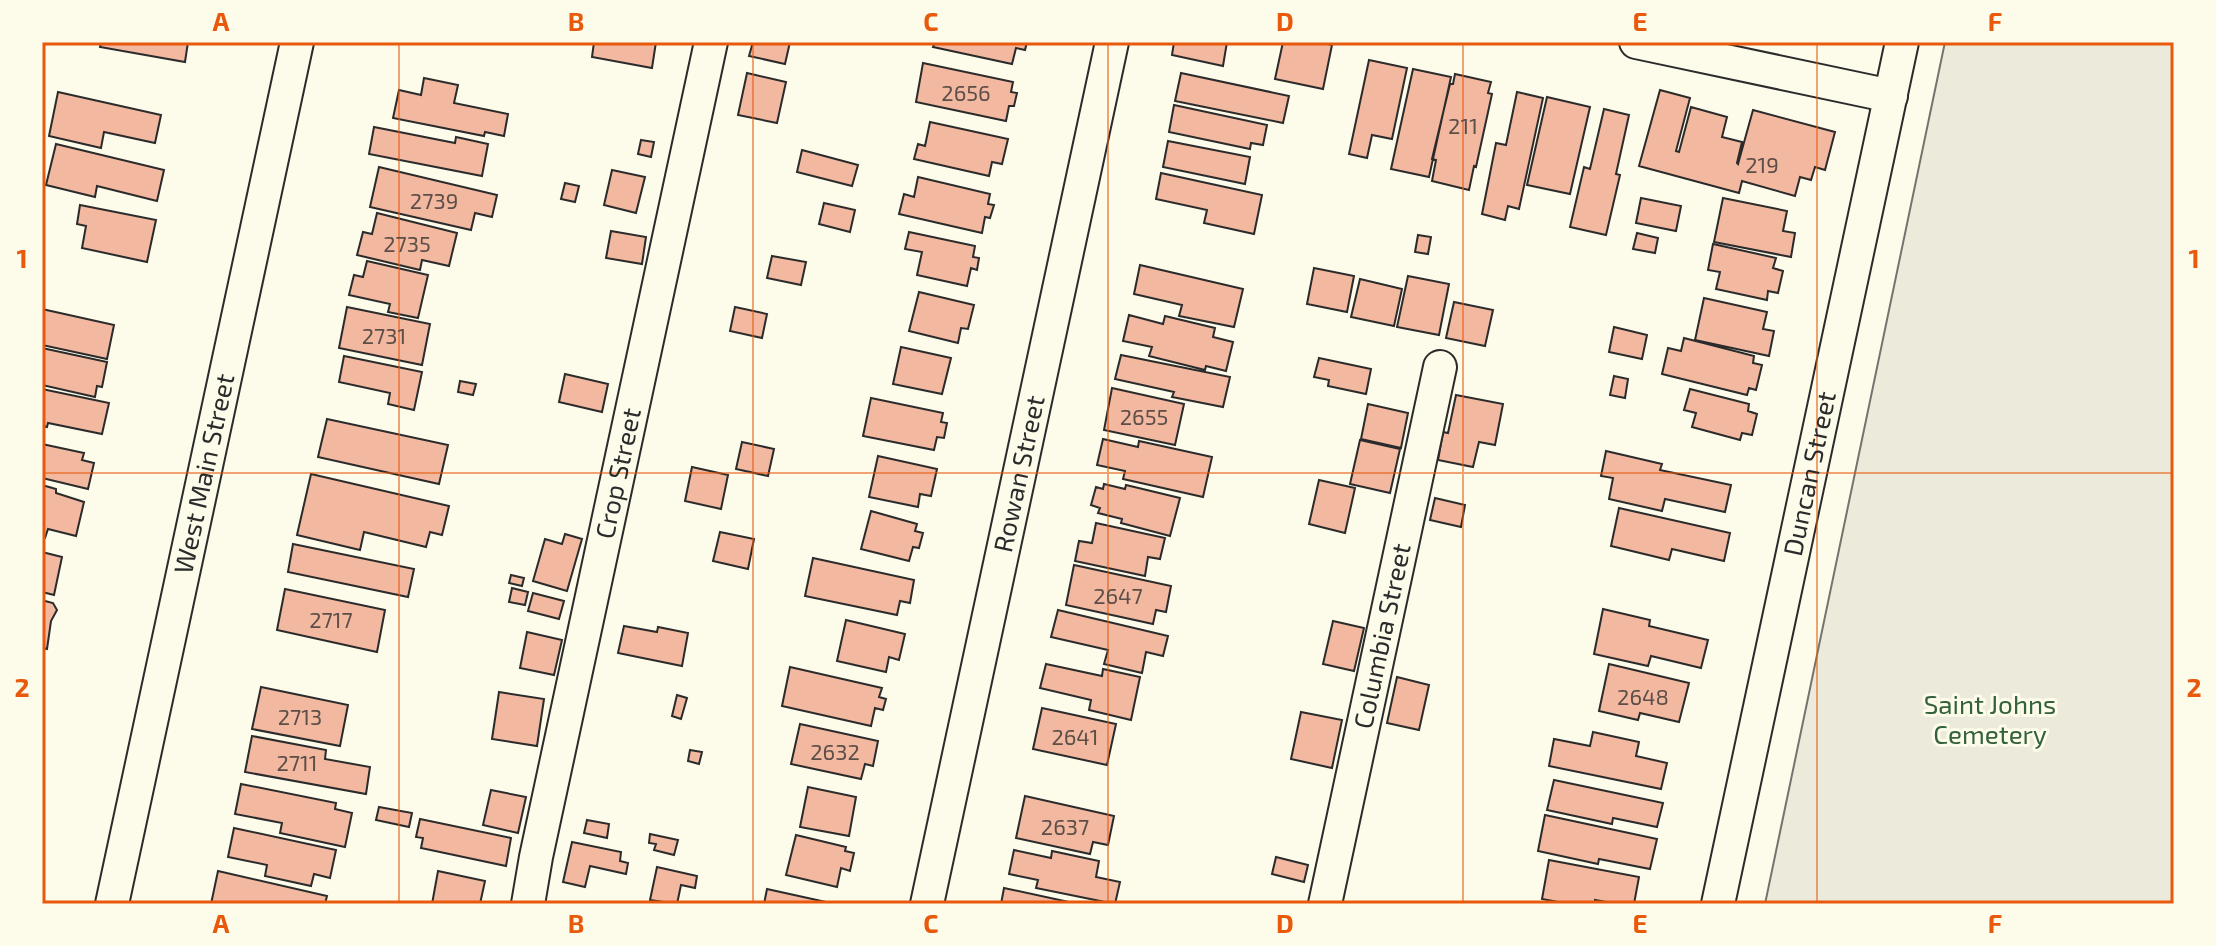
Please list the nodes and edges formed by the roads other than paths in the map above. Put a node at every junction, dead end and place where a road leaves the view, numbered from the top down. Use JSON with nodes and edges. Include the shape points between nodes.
{"nodes":[{"id":1,"x":297,"y":42,"type":"edge"},
{"id":2,"x":711,"y":42,"type":"edge"},
{"id":3,"x":1112,"y":42,"type":"edge"},
{"id":4,"x":1636,"y":42,"type":"edge"},
{"id":5,"x":1902,"y":42,"type":"edge"},
{"id":6,"x":1891,"y":96,"type":"junction"},
{"id":7,"x":1440,"y":367,"type":"dead end"},
{"id":8,"x":112,"y":904,"type":"edge"},
{"id":9,"x":528,"y":904,"type":"edge"},
{"id":10,"x":927,"y":904,"type":"edge"},
{"id":11,"x":1325,"y":904,"type":"edge"},
{"id":12,"x":1718,"y":904,"type":"edge"}],
"edges":[{"from":1,"to":8,"type":"street","name":"West Main Street"},
{"from":2,"to":9,"type":"street","name":"Crop Street"},
{"from":3,"to":10,"type":"street","name":"Rowan Street"},
{"from":4,"to":6,"type":"street"},
{"from":5,"to":6,"type":"street","name":"Duncan Street"},
{"from":6,"to":12,"type":"street","name":"Duncan Street"},
{"from":7,"to":11,"type":"street","name":"Columbia Street"}]}
